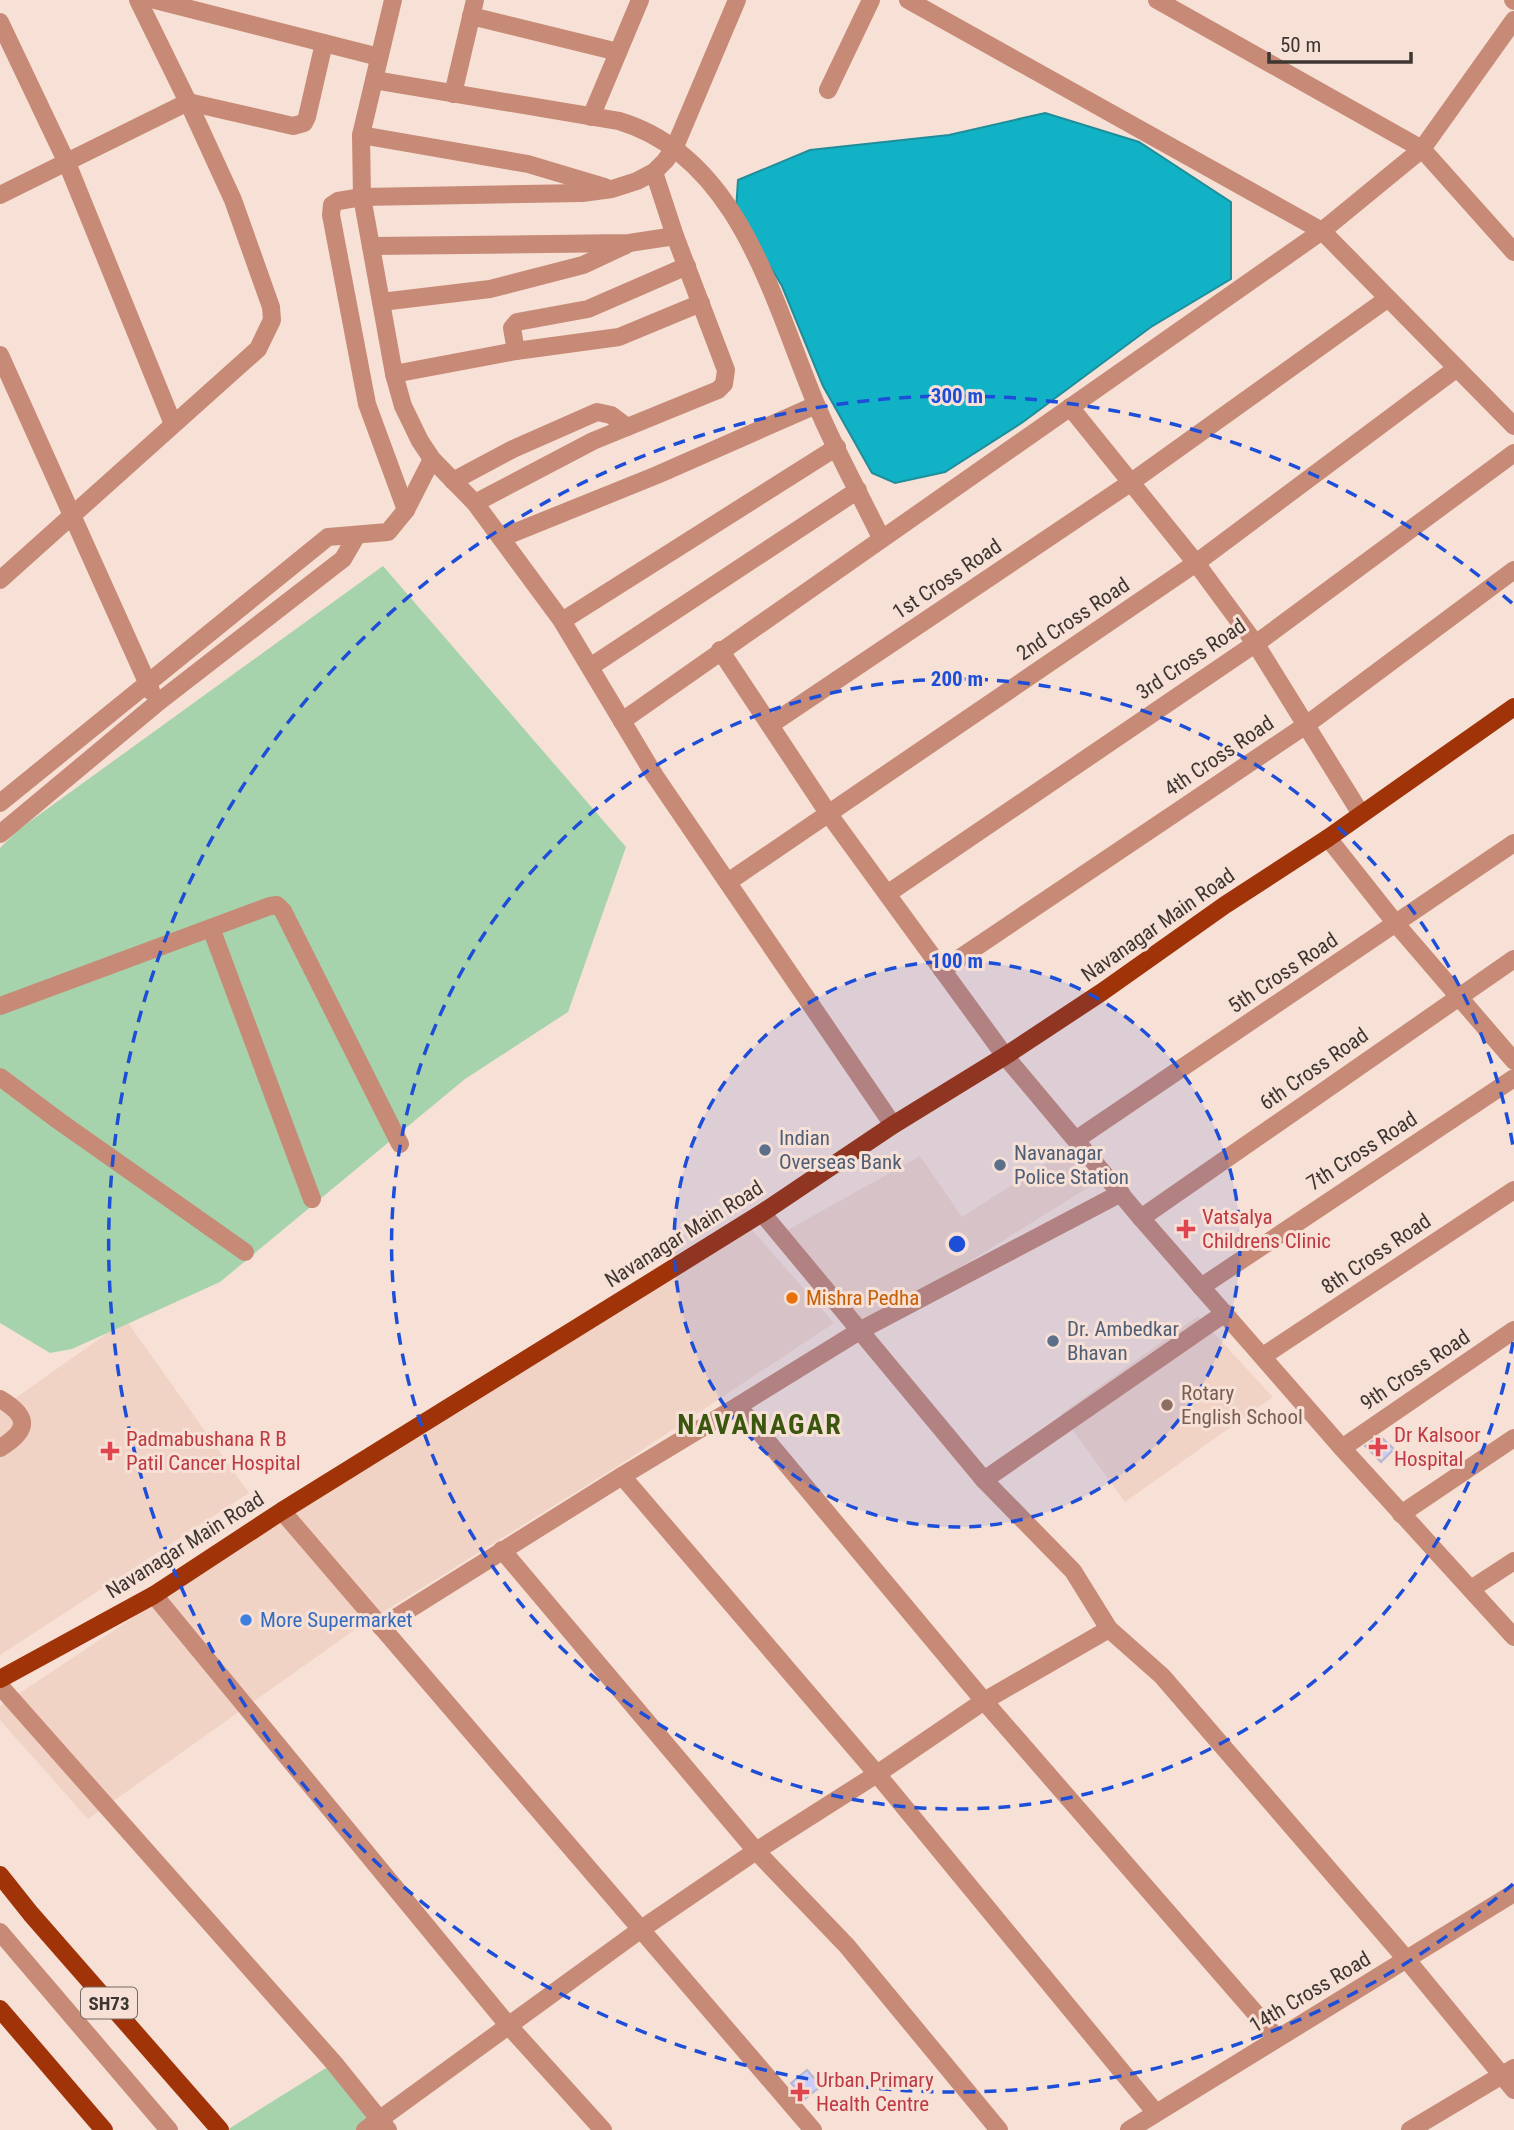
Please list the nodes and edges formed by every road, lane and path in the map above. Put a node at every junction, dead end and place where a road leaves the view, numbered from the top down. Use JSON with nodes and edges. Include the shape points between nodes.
{"nodes":[{"id":1,"x":138,"y":0,"type":"edge"},
{"id":2,"x":155,"y":0,"type":"edge"},
{"id":3,"x":393,"y":0,"type":"edge"},
{"id":4,"x":640,"y":0,"type":"edge"},
{"id":5,"x":737,"y":0,"type":"edge"},
{"id":6,"x":871,"y":0,"type":"edge"},
{"id":7,"x":908,"y":0,"type":"edge"},
{"id":8,"x":1157,"y":0,"type":"edge"},
{"id":9,"x":473,"y":8,"type":"edge"},
{"id":10,"x":1514,"y":20,"type":"edge"},
{"id":11,"x":0,"y":22,"type":"edge"},
{"id":12,"x":324,"y":43,"type":"junction"},
{"id":13,"x":618,"y":52,"type":"junction"},
{"id":14,"x":379,"y":57,"type":"junction"},
{"id":15,"x":374,"y":80,"type":"junction"},
{"id":16,"x":828,"y":90,"type":"dead end"},
{"id":17,"x":453,"y":94,"type":"junction"},
{"id":18,"x":188,"y":102,"type":"junction"},
{"id":19,"x":591,"y":117,"type":"junction"},
{"id":20,"x":361,"y":135,"type":"junction"},
{"id":21,"x":674,"y":149,"type":"junction"},
{"id":22,"x":1422,"y":149,"type":"junction"},
{"id":23,"x":67,"y":163,"type":"junction"},
{"id":24,"x":654,"y":172,"type":"junction"},
{"id":25,"x":612,"y":188,"type":"junction"},
{"id":26,"x":0,"y":195,"type":"edge"},
{"id":27,"x":362,"y":197,"type":"junction"},
{"id":28,"x":1322,"y":231,"type":"junction"},
{"id":29,"x":675,"y":236,"type":"junction"},
{"id":30,"x":629,"y":243,"type":"junction"},
{"id":31,"x":371,"y":246,"type":"junction"},
{"id":32,"x":1514,"y":252,"type":"edge"},
{"id":33,"x":687,"y":266,"type":"junction"},
{"id":34,"x":1387,"y":299,"type":"junction"},
{"id":35,"x":381,"y":302,"type":"junction"},
{"id":36,"x":701,"y":303,"type":"junction"},
{"id":37,"x":516,"y":351,"type":"junction"},
{"id":38,"x":0,"y":355,"type":"edge"},
{"id":39,"x":1457,"y":368,"type":"junction"},
{"id":40,"x":394,"y":374,"type":"junction"},
{"id":41,"x":1079,"y":401,"type":"junction"},
{"id":42,"x":816,"y":405,"type":"junction"},
{"id":43,"x":173,"y":424,"type":"junction"},
{"id":44,"x":1514,"y":426,"type":"edge"},
{"id":45,"x":627,"y":427,"type":"junction"},
{"id":46,"x":837,"y":447,"type":"junction"},
{"id":47,"x":1514,"y":453,"type":"edge"},
{"id":48,"x":432,"y":460,"type":"junction"},
{"id":49,"x":1139,"y":477,"type":"junction"},
{"id":50,"x":453,"y":481,"type":"junction"},
{"id":51,"x":858,"y":489,"type":"junction"},
{"id":52,"x":475,"y":503,"type":"junction"},
{"id":53,"x":406,"y":510,"type":"junction"},
{"id":54,"x":72,"y":515,"type":"junction"},
{"id":55,"x":357,"y":535,"type":"junction"},
{"id":56,"x":501,"y":538,"type":"junction"},
{"id":57,"x":881,"y":538,"type":"junction"},
{"id":58,"x":1205,"y":556,"type":"junction"},
{"id":59,"x":1514,"y":570,"type":"edge"},
{"id":60,"x":0,"y":580,"type":"edge"},
{"id":61,"x":562,"y":621,"type":"junction"},
{"id":62,"x":1260,"y":640,"type":"junction"},
{"id":63,"x":720,"y":650,"type":"junction"},
{"id":64,"x":590,"y":667,"type":"junction"},
{"id":65,"x":148,"y":682,"type":"junction"},
{"id":66,"x":156,"y":704,"type":"junction"},
{"id":67,"x":1514,"y":707,"type":"edge"},
{"id":68,"x":622,"y":721,"type":"junction"},
{"id":69,"x":770,"y":725,"type":"junction"},
{"id":70,"x":1306,"y":725,"type":"junction"},
{"id":71,"x":0,"y":803,"type":"edge"},
{"id":72,"x":828,"y":813,"type":"junction"},
{"id":73,"x":1361,"y":814,"type":"junction"},
{"id":74,"x":0,"y":834,"type":"edge"},
{"id":75,"x":1328,"y":838,"type":"junction"},
{"id":76,"x":1514,"y":844,"type":"edge"},
{"id":77,"x":728,"y":882,"type":"junction"},
{"id":78,"x":887,"y":894,"type":"junction"},
{"id":79,"x":1396,"y":925,"type":"junction"},
{"id":80,"x":211,"y":928,"type":"junction"},
{"id":81,"x":1514,"y":959,"type":"edge"},
{"id":82,"x":942,"y":970,"type":"junction"},
{"id":83,"x":1457,"y":997,"type":"junction"},
{"id":84,"x":0,"y":1006,"type":"edge"},
{"id":85,"x":1005,"y":1056,"type":"junction"},
{"id":86,"x":1514,"y":1061,"type":"edge"},
{"id":87,"x":0,"y":1077,"type":"edge"},
{"id":88,"x":1514,"y":1078,"type":"edge"},
{"id":89,"x":893,"y":1125,"type":"junction"},
{"id":90,"x":1077,"y":1139,"type":"junction"},
{"id":91,"x":400,"y":1144,"type":"dead end"},
{"id":92,"x":1514,"y":1190,"type":"edge"},
{"id":93,"x":1121,"y":1193,"type":"junction"},
{"id":94,"x":312,"y":1199,"type":"dead end"},
{"id":95,"x":762,"y":1213,"type":"junction"},
{"id":96,"x":1141,"y":1218,"type":"junction"},
{"id":97,"x":245,"y":1252,"type":"dead end"},
{"id":98,"x":1201,"y":1287,"type":"junction"},
{"id":99,"x":1225,"y":1313,"type":"junction"},
{"id":100,"x":861,"y":1330,"type":"junction"},
{"id":101,"x":1514,"y":1330,"type":"edge"},
{"id":102,"x":1263,"y":1356,"type":"junction"},
{"id":103,"x":0,"y":1399,"type":"edge"},
{"id":104,"x":738,"y":1406,"type":"junction"},
{"id":105,"x":1514,"y":1438,"type":"edge"},
{"id":106,"x":0,"y":1448,"type":"edge"},
{"id":107,"x":1342,"y":1448,"type":"junction"},
{"id":108,"x":622,"y":1476,"type":"junction"},
{"id":109,"x":984,"y":1480,"type":"junction"},
{"id":110,"x":282,"y":1511,"type":"junction"},
{"id":111,"x":1401,"y":1514,"type":"junction"},
{"id":112,"x":502,"y":1550,"type":"junction"},
{"id":113,"x":1514,"y":1561,"type":"edge"},
{"id":114,"x":1471,"y":1589,"type":"junction"},
{"id":115,"x":154,"y":1595,"type":"junction"},
{"id":116,"x":381,"y":1627,"type":"junction"},
{"id":117,"x":1109,"y":1629,"type":"junction"},
{"id":118,"x":1514,"y":1637,"type":"edge"},
{"id":119,"x":0,"y":1679,"type":"edge"},
{"id":120,"x":0,"y":1685,"type":"edge"},
{"id":121,"x":984,"y":1701,"type":"junction"},
{"id":122,"x":877,"y":1774,"type":"junction"},
{"id":123,"x":756,"y":1851,"type":"junction"},
{"id":124,"x":0,"y":1875,"type":"edge"},
{"id":125,"x":1514,"y":1893,"type":"edge"},
{"id":126,"x":640,"y":1930,"type":"junction"},
{"id":127,"x":0,"y":1932,"type":"edge"},
{"id":128,"x":1407,"y":1960,"type":"junction"},
{"id":129,"x":0,"y":2009,"type":"edge"},
{"id":130,"x":508,"y":2025,"type":"junction"},
{"id":131,"x":1277,"y":2038,"type":"junction"},
{"id":132,"x":1508,"y":2071,"type":"edge"},
{"id":133,"x":1514,"y":2090,"type":"edge"},
{"id":134,"x":1156,"y":2113,"type":"junction"},
{"id":135,"x":377,"y":2127,"type":"edge"},
{"id":136,"x":104,"y":2130,"type":"edge"},
{"id":137,"x":169,"y":2130,"type":"edge"},
{"id":138,"x":220,"y":2130,"type":"edge"},
{"id":139,"x":603,"y":2130,"type":"edge"},
{"id":140,"x":813,"y":2130,"type":"edge"},
{"id":141,"x":999,"y":2130,"type":"edge"},
{"id":142,"x":1129,"y":2130,"type":"edge"},
{"id":143,"x":1410,"y":2130,"type":"edge"}],
"edges":[{"from":1,"to":18,"type":"street"},
{"from":2,"to":12,"type":"street"},
{"from":3,"to":14,"type":"street"},
{"from":4,"to":13,"type":"street"},
{"from":5,"to":21,"type":"street"},
{"from":6,"to":16,"type":"street"},
{"from":7,"to":28,"type":"street"},
{"from":8,"to":22,"type":"street"},
{"from":9,"to":13,"type":"street"},
{"from":9,"to":17,"type":"street"},
{"from":10,"to":22,"type":"street"},
{"from":11,"to":23,"type":"street"},
{"from":12,"to":14,"type":"street"},
{"from":12,"to":18,"type":"street","via":[[307,117],[299,125]]},
{"from":13,"to":19,"type":"street"},
{"from":14,"to":15,"type":"street"},
{"from":15,"to":17,"type":"street"},
{"from":15,"to":20,"type":"street"},
{"from":17,"to":19,"type":"street"},
{"from":18,"to":23,"type":"street"},
{"from":18,"to":43,"type":"street","via":[[233,200],[272,320],[258,349]]},
{"from":19,"to":21,"type":"street","via":[[639,127]]},
{"from":20,"to":25,"type":"street","via":[[528,164]]},
{"from":20,"to":27,"type":"street"},
{"from":21,"to":24,"type":"street"},
{"from":21,"to":42,"type":"street","via":[[715,188],[749,243],[771,284]]},
{"from":22,"to":28,"type":"street"},
{"from":22,"to":32,"type":"street"},
{"from":23,"to":26,"type":"street"},
{"from":23,"to":43,"type":"street"},
{"from":24,"to":25,"type":"street"},
{"from":24,"to":29,"type":"street"},
{"from":25,"to":27,"type":"street","via":[[582,193]]},
{"from":27,"to":31,"type":"street"},
{"from":27,"to":53,"type":"street","via":[[334,202],[331,215],[367,404]]},
{"from":28,"to":34,"type":"street"},
{"from":28,"to":41,"type":"street"},
{"from":29,"to":30,"type":"street"},
{"from":29,"to":33,"type":"street"},
{"from":30,"to":31,"type":"street"},
{"from":30,"to":35,"type":"street","via":[[583,265],[490,289]]},
{"from":31,"to":35,"type":"street"},
{"from":33,"to":36,"type":"street"},
{"from":33,"to":37,"type":"street","via":[[587,309],[517,322],[512,328]]},
{"from":34,"to":39,"type":"street"},
{"from":34,"to":49,"type":"street","name":"1st Cross Road"},
{"from":35,"to":40,"type":"street"},
{"from":36,"to":37,"type":"street","via":[[619,337]]},
{"from":36,"to":45,"type":"street","via":[[726,370],[724,384]]},
{"from":37,"to":40,"type":"street"},
{"from":38,"to":54,"type":"street"},
{"from":39,"to":44,"type":"street"},
{"from":39,"to":58,"type":"street","name":"2nd Cross Road"},
{"from":40,"to":48,"type":"street","via":[[403,406]]},
{"from":41,"to":49,"type":"street"},
{"from":41,"to":57,"type":"street"},
{"from":42,"to":46,"type":"street"},
{"from":42,"to":56,"type":"street"},
{"from":43,"to":54,"type":"street"},
{"from":45,"to":50,"type":"street","via":[[597,411]]},
{"from":45,"to":52,"type":"street"},
{"from":46,"to":51,"type":"street"},
{"from":46,"to":61,"type":"street"},
{"from":47,"to":62,"type":"street","name":"3rd Cross Road"},
{"from":48,"to":50,"type":"street"},
{"from":48,"to":53,"type":"street"},
{"from":49,"to":58,"type":"street"},
{"from":49,"to":69,"type":"street","name":"1st Cross Road"},
{"from":50,"to":52,"type":"street"},
{"from":51,"to":57,"type":"street"},
{"from":51,"to":64,"type":"street"},
{"from":52,"to":56,"type":"street"},
{"from":53,"to":55,"type":"street","via":[[388,532]]},
{"from":54,"to":60,"type":"street"},
{"from":54,"to":65,"type":"street"},
{"from":55,"to":65,"type":"street","via":[[328,537]]},
{"from":55,"to":66,"type":"street","via":[[343,559]]},
{"from":56,"to":61,"type":"street"},
{"from":57,"to":63,"type":"street"},
{"from":58,"to":62,"type":"street"},
{"from":58,"to":72,"type":"street","name":"2nd Cross Road"},
{"from":59,"to":70,"type":"street","name":"4th Cross Road"},
{"from":61,"to":64,"type":"street"},
{"from":62,"to":70,"type":"street"},
{"from":62,"to":78,"type":"street","name":"3rd Cross Road"},
{"from":63,"to":68,"type":"street"},
{"from":63,"to":69,"type":"street"},
{"from":64,"to":68,"type":"street"},
{"from":65,"to":66,"type":"street"},
{"from":65,"to":71,"type":"street"},
{"from":66,"to":74,"type":"street"},
{"from":67,"to":73,"type":"main road","name":"Navanagar Main Road"},
{"from":68,"to":77,"type":"street"},
{"from":69,"to":72,"type":"street"},
{"from":70,"to":73,"type":"street"},
{"from":70,"to":82,"type":"street","name":"4th Cross Road"},
{"from":72,"to":77,"type":"street","name":"2nd Cross Road"},
{"from":72,"to":78,"type":"street"},
{"from":73,"to":75,"type":"main road","name":"Navanagar Main Road"},
{"from":75,"to":79,"type":"street"},
{"from":75,"to":85,"type":"main road","name":"Navanagar Main Road"},
{"from":76,"to":79,"type":"street","name":"5th Cross Road"},
{"from":77,"to":89,"type":"street"},
{"from":78,"to":82,"type":"street"},
{"from":79,"to":83,"type":"street"},
{"from":79,"to":90,"type":"street","name":"5th Cross Road"},
{"from":80,"to":84,"type":"street"},
{"from":80,"to":91,"type":"street","via":[[270,906],[280,907]]},
{"from":80,"to":94,"type":"street"},
{"from":81,"to":83,"type":"street","name":"6th Cross Road"},
{"from":82,"to":85,"type":"street"},
{"from":83,"to":86,"type":"street"},
{"from":83,"to":96,"type":"street","name":"6th Cross Road"},
{"from":85,"to":89,"type":"main road","name":"Navanagar Main Road"},
{"from":85,"to":90,"type":"street"},
{"from":87,"to":97,"type":"street"},
{"from":88,"to":98,"type":"street","name":"7th Cross Road"},
{"from":89,"to":95,"type":"main road","name":"Navanagar Main Road"},
{"from":90,"to":93,"type":"street"},
{"from":92,"to":102,"type":"street","name":"8th Cross Road"},
{"from":93,"to":96,"type":"street"},
{"from":93,"to":100,"type":"street"},
{"from":95,"to":100,"type":"street"},
{"from":95,"to":110,"type":"main road","name":"Navanagar Main Road"},
{"from":96,"to":98,"type":"street"},
{"from":98,"to":99,"type":"street"},
{"from":99,"to":102,"type":"street"},
{"from":99,"to":109,"type":"street"},
{"from":100,"to":104,"type":"street"},
{"from":100,"to":109,"type":"street"},
{"from":101,"to":107,"type":"street","name":"9th Cross Road"},
{"from":102,"to":107,"type":"street"},
{"from":103,"to":106,"type":"street","via":[[16,1409],[22,1424],[16,1438]]},
{"from":104,"to":108,"type":"street"},
{"from":104,"to":121,"type":"street"},
{"from":105,"to":111,"type":"street"},
{"from":107,"to":111,"type":"street"},
{"from":108,"to":112,"type":"street"},
{"from":108,"to":122,"type":"street"},
{"from":109,"to":117,"type":"street","via":[[1073,1571]]},
{"from":110,"to":115,"type":"main road","name":"Navanagar Main Road"},
{"from":110,"to":116,"type":"street"},
{"from":111,"to":114,"type":"street"},
{"from":112,"to":116,"type":"street"},
{"from":112,"to":123,"type":"street"},
{"from":113,"to":114,"type":"street"},
{"from":114,"to":118,"type":"street"},
{"from":115,"to":119,"type":"main road","name":"Navanagar Main Road"},
{"from":115,"to":130,"type":"street"},
{"from":116,"to":126,"type":"street"},
{"from":117,"to":121,"type":"street"},
{"from":117,"to":128,"type":"street","via":[[1162,1676]]},
{"from":120,"to":135,"type":"street","via":[[334,2063]]},
{"from":121,"to":122,"type":"street"},
{"from":121,"to":131,"type":"street"},
{"from":122,"to":123,"type":"street"},
{"from":122,"to":134,"type":"street"},
{"from":123,"to":126,"type":"street"},
{"from":123,"to":141,"type":"street","via":[[847,1947]]},
{"from":124,"to":138,"type":"main road","number":"SH73"},
{"from":125,"to":128,"type":"street","name":"14th Cross Road"},
{"from":126,"to":130,"type":"street"},
{"from":126,"to":140,"type":"street"},
{"from":127,"to":137,"type":"street"},
{"from":128,"to":131,"type":"street","name":"14th Cross Road"},
{"from":128,"to":132,"type":"street"},
{"from":129,"to":136,"type":"main road"},
{"from":130,"to":135,"type":"street"},
{"from":130,"to":139,"type":"street"},
{"from":131,"to":134,"type":"street","name":"14th Cross Road"},
{"from":132,"to":133,"type":"street"},
{"from":132,"to":143,"type":"street"},
{"from":134,"to":142,"type":"street","name":"14th Cross Road"}]}
